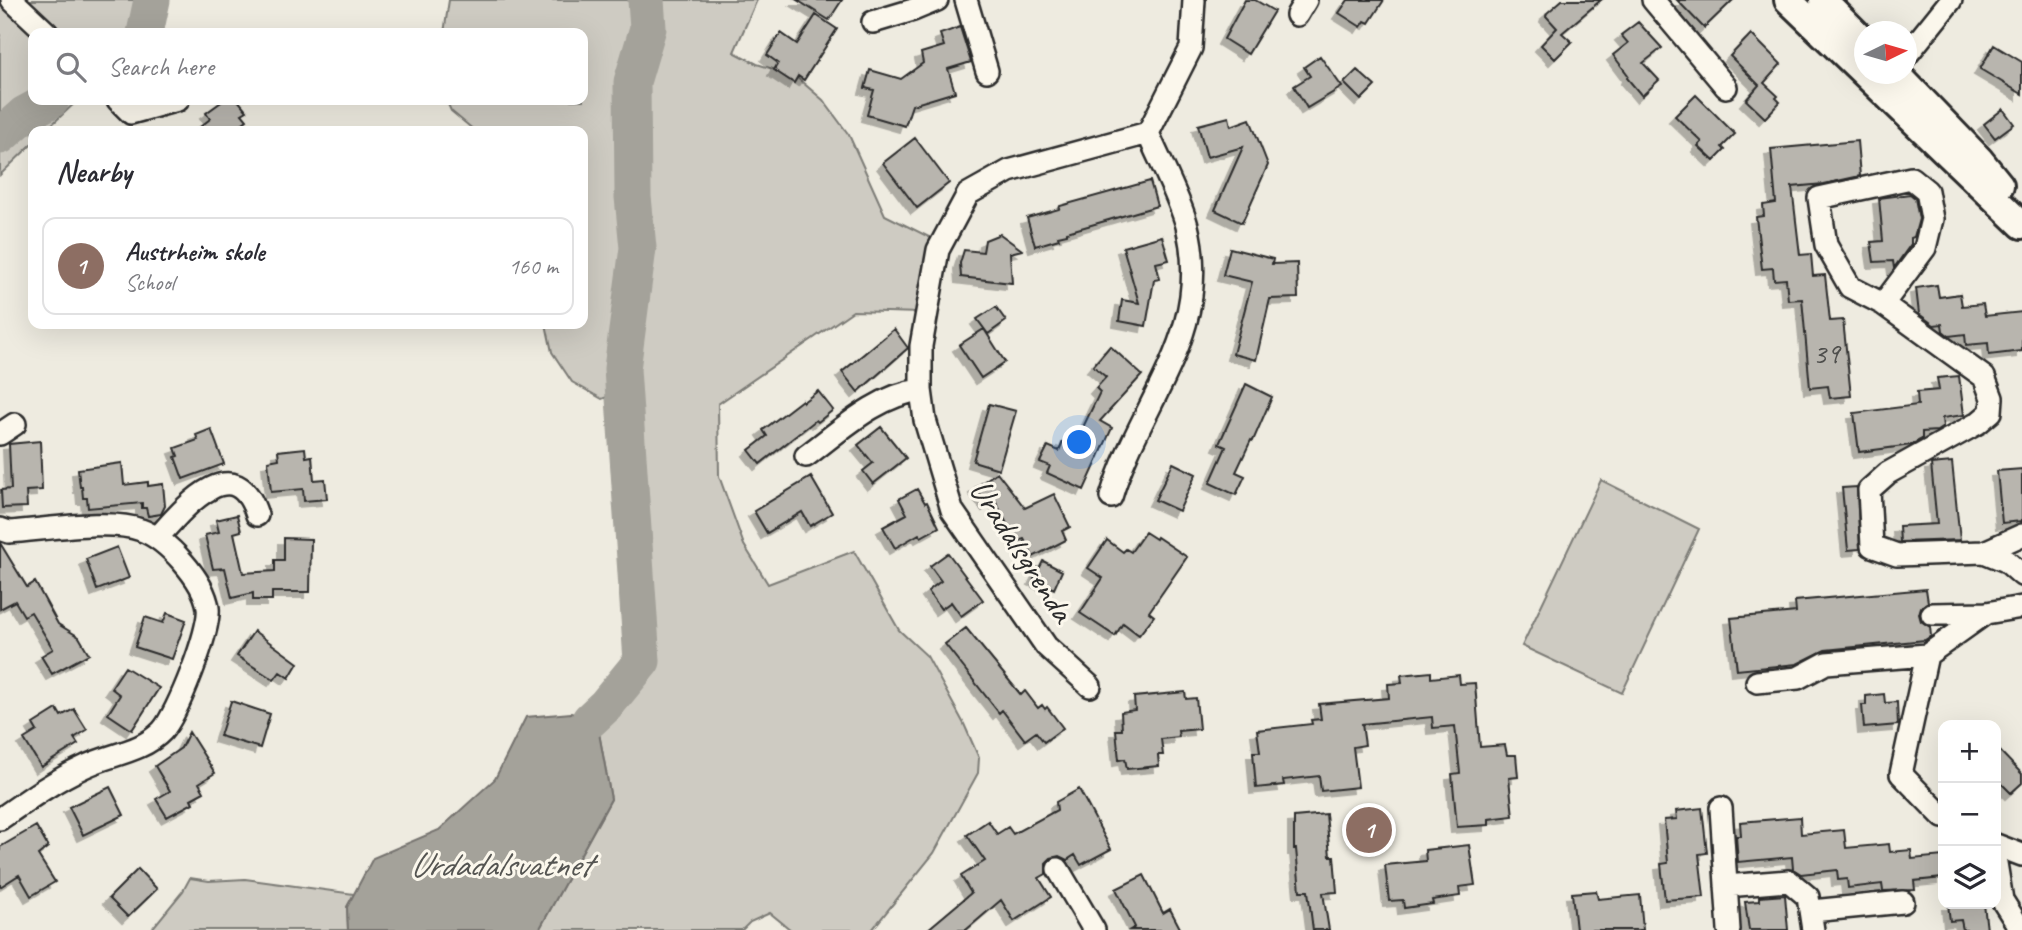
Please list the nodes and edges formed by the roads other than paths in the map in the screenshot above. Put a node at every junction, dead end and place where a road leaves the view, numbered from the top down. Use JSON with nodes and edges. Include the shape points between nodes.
{"nodes":[{"id":1,"x":12,"y":0,"type":"edge"},
{"id":2,"x":937,"y":0,"type":"edge"},
{"id":3,"x":966,"y":0,"type":"edge"},
{"id":4,"x":1194,"y":0,"type":"edge"},
{"id":5,"x":1653,"y":0,"type":"edge"},
{"id":6,"x":1788,"y":0,"type":"edge"},
{"id":7,"x":1824,"y":0,"type":"edge"},
{"id":8,"x":1951,"y":0,"type":"edge"},
{"id":9,"x":873,"y":22,"type":"dead end"},
{"id":10,"x":42,"y":28,"type":"edge"},
{"id":11,"x":1854,"y":31,"type":"edge"},
{"id":12,"x":1917,"y":42,"type":"edge"},
{"id":13,"x":1854,"y":52,"type":"edge"},
{"id":14,"x":987,"y":71,"type":"dead end"},
{"id":15,"x":1894,"y":84,"type":"edge"},
{"id":16,"x":1895,"y":84,"type":"edge"},
{"id":17,"x":1726,"y":86,"type":"dead end"},
{"id":18,"x":123,"y":105,"type":"edge"},
{"id":19,"x":160,"y":105,"type":"edge"},
{"id":20,"x":1147,"y":132,"type":"junction"},
{"id":21,"x":2022,"y":215,"type":"edge"},
{"id":22,"x":2022,"y":225,"type":"edge"},
{"id":23,"x":1883,"y":304,"type":"junction"},
{"id":24,"x":921,"y":390,"type":"junction"},
{"id":25,"x":806,"y":456,"type":"dead end"},
{"id":26,"x":1111,"y":497,"type":"dead end"},
{"id":27,"x":257,"y":515,"type":"dead end"},
{"id":28,"x":0,"y":529,"type":"edge"},
{"id":29,"x":2022,"y":535,"type":"edge"},
{"id":30,"x":158,"y":537,"type":"junction"},
{"id":31,"x":1984,"y":552,"type":"junction"},
{"id":32,"x":2022,"y":575,"type":"edge"},
{"id":33,"x":2022,"y":607,"type":"edge"},
{"id":34,"x":1986,"y":613,"type":"junction"},
{"id":35,"x":1931,"y":614,"type":"dead end"},
{"id":36,"x":1927,"y":655,"type":"junction"},
{"id":37,"x":1757,"y":682,"type":"dead end"},
{"id":38,"x":1090,"y":686,"type":"dead end"},
{"id":39,"x":1721,"y":808,"type":"dead end"},
{"id":40,"x":1938,"y":812,"type":"edge"},
{"id":41,"x":0,"y":819,"type":"edge"},
{"id":42,"x":2003,"y":855,"type":"edge"},
{"id":43,"x":1058,"y":869,"type":"dead end"},
{"id":44,"x":1726,"y":886,"type":"junction"},
{"id":45,"x":1903,"y":902,"type":"dead end"},
{"id":46,"x":1812,"y":921,"type":"edge"},
{"id":47,"x":1094,"y":930,"type":"edge"},
{"id":48,"x":1729,"y":930,"type":"edge"},
{"id":49,"x":2021,"y":930,"type":"edge"}],
"edges":[{"from":1,"to":10,"type":"street"},
{"from":2,"to":9,"type":"street"},
{"from":3,"to":14,"type":"street"},
{"from":4,"to":20,"type":"street","via":[[1191,48]]},
{"from":5,"to":17,"type":"street"},
{"from":6,"to":13,"type":"main road"},
{"from":7,"to":11,"type":"main road"},
{"from":8,"to":12,"type":"street"},
{"from":15,"to":22,"type":"main road"},
{"from":16,"to":21,"type":"main road","via":[[1979,159]]},
{"from":18,"to":19,"type":"street","via":[[131,113]]},
{"from":20,"to":24,"type":"street","name":"Uradalsgrenda","via":[[1009,171],[968,194],[939,250],[921,346]]},
{"from":20,"to":26,"type":"street","via":[[1186,224],[1193,295],[1179,346],[1120,467]]},
{"from":23,"to":23,"type":"street","via":[[1850,287],[1826,245],[1819,198],[1910,178],[1927,191],[1932,219],[1925,248]]},
{"from":23,"to":31,"type":"street","via":[[1984,377],[1992,398],[1991,412],[1978,423],[1888,473],[1869,490],[1872,546],[1897,555]]},
{"from":24,"to":25,"type":"street","via":[[881,403]]},
{"from":24,"to":38,"type":"street","name":"Uradalsgrenda","via":[[925,420],[952,510],[1046,646]]},
{"from":27,"to":30,"type":"street","via":[[244,491],[221,484],[184,508]]},
{"from":28,"to":30,"type":"street","via":[[120,526]]},
{"from":29,"to":31,"type":"street"},
{"from":30,"to":41,"type":"street","via":[[198,584],[208,610],[176,712],[150,741],[86,766]]},
{"from":31,"to":32,"type":"street","via":[[2006,561]]},
{"from":33,"to":34,"type":"street"},
{"from":34,"to":35,"type":"street"},
{"from":34,"to":36,"type":"street"},
{"from":36,"to":37,"type":"street","via":[[1826,663],[1798,678]]},
{"from":36,"to":40,"type":"street","via":[[1901,774]]},
{"from":39,"to":44,"type":"street"},
{"from":42,"to":49,"type":"street","via":[[2002,900]]},
{"from":43,"to":47,"type":"street"},
{"from":44,"to":46,"type":"street","via":[[1789,881],[1808,897]]},
{"from":44,"to":48,"type":"street"},
{"from":45,"to":46,"type":"street"}]}
